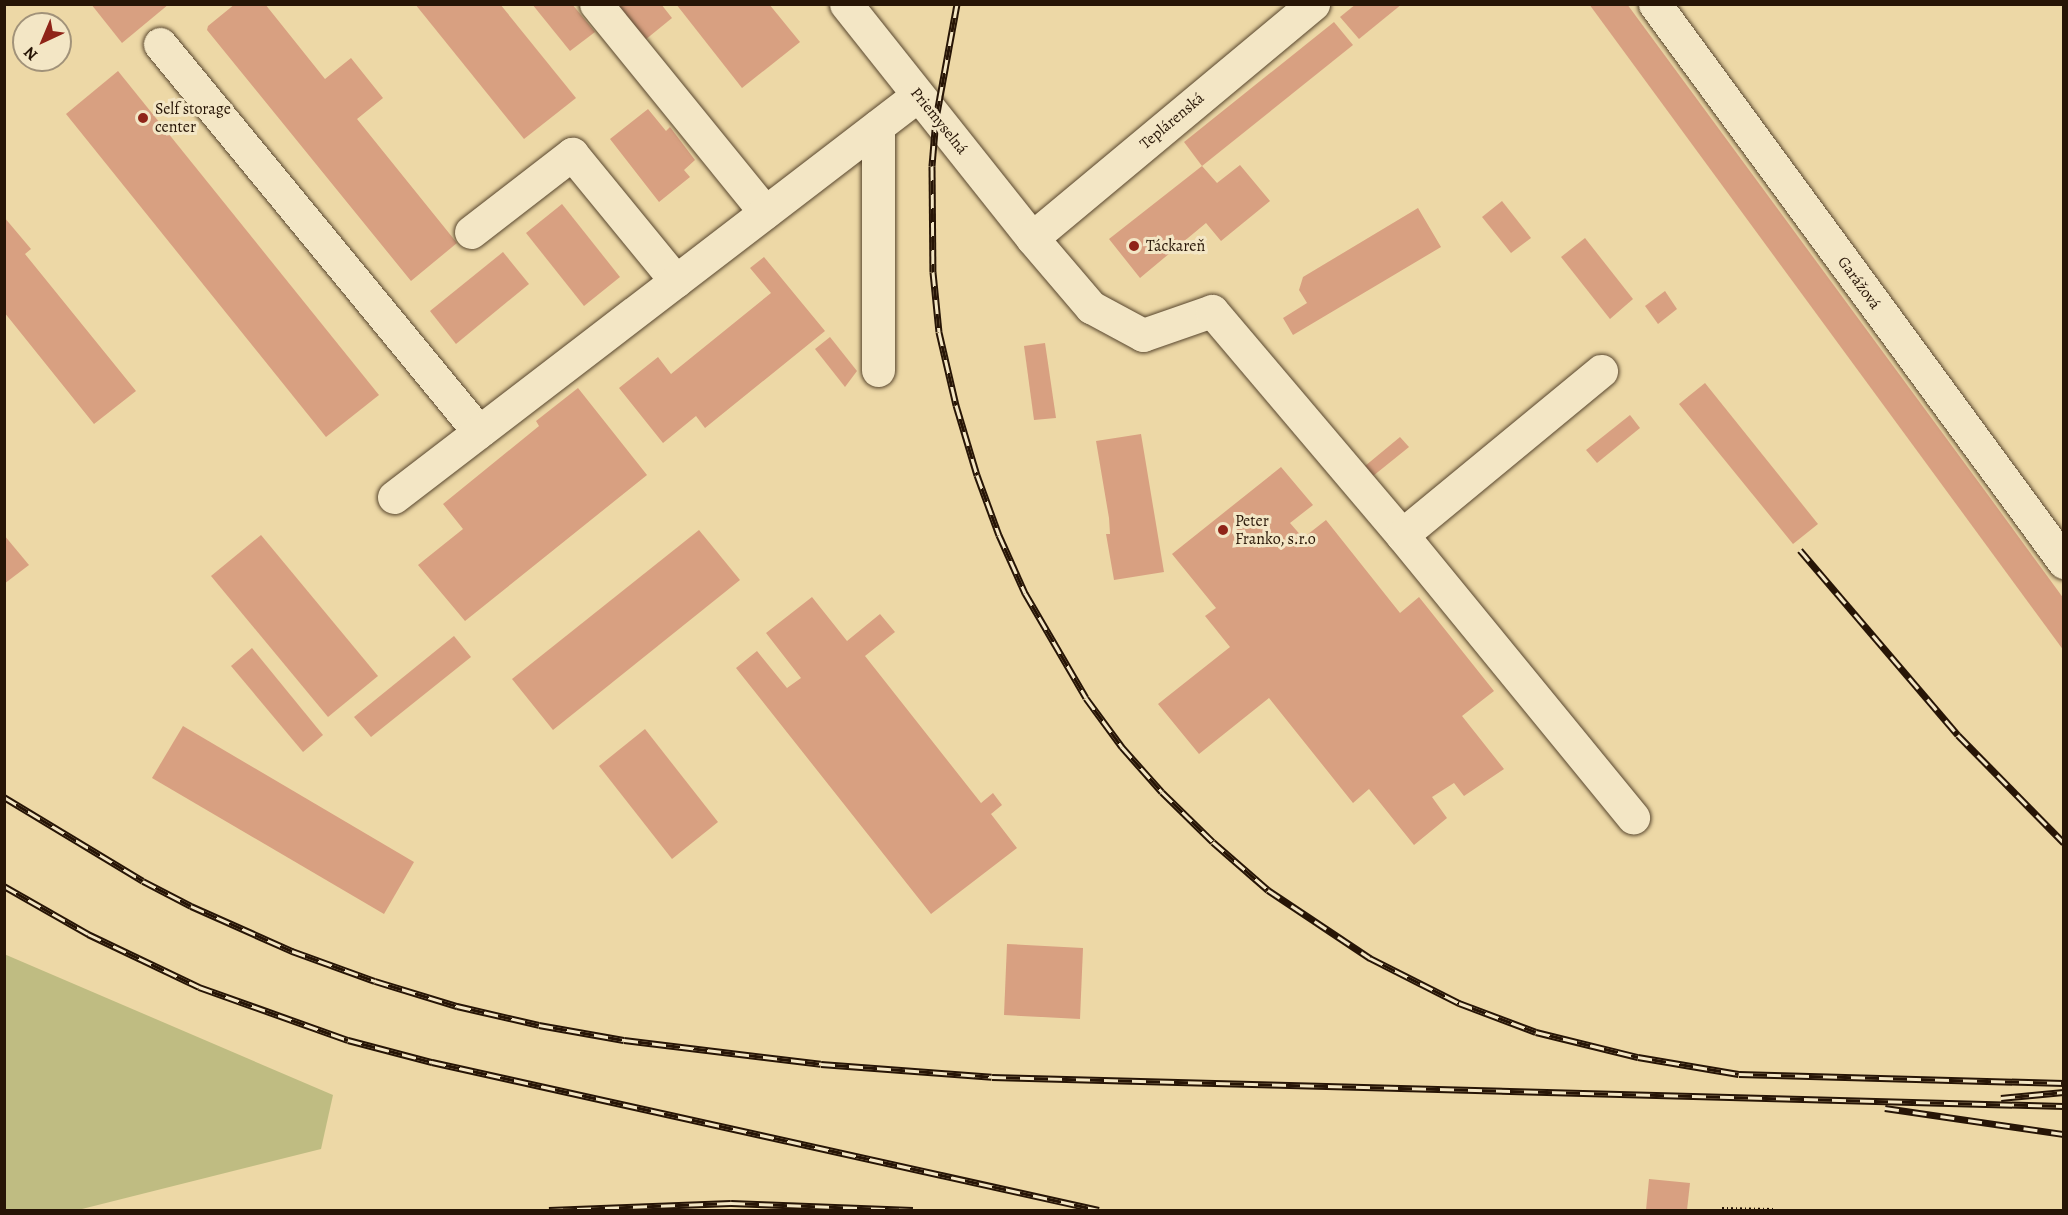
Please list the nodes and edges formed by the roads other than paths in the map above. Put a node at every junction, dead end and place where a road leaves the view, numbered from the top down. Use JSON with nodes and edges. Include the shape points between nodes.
{"nodes":[{"id":1,"x":596,"y":4,"type":"edge"},
{"id":2,"x":846,"y":4,"type":"edge"},
{"id":3,"x":1313,"y":4,"type":"edge"},
{"id":4,"x":1655,"y":4,"type":"edge"},
{"id":5,"x":160,"y":44,"type":"dead end"},
{"id":6,"x":918,"y":95,"type":"junction"},
{"id":7,"x":878,"y":126,"type":"junction"},
{"id":8,"x":765,"y":212,"type":"junction"},
{"id":9,"x":471,"y":232,"type":"dead end"},
{"id":10,"x":1032,"y":238,"type":"junction"},
{"id":11,"x":676,"y":281,"type":"junction"},
{"id":12,"x":878,"y":370,"type":"dead end"},
{"id":13,"x":1601,"y":371,"type":"dead end"},
{"id":14,"x":479,"y":432,"type":"junction"},
{"id":15,"x":394,"y":497,"type":"dead end"},
{"id":16,"x":1402,"y":535,"type":"junction"},
{"id":17,"x":2064,"y":562,"type":"edge"},
{"id":18,"x":1633,"y":817,"type":"dead end"}],
"edges":[{"from":1,"to":8,"type":"street"},
{"from":2,"to":6,"type":"street","name":"Priemyselná"},
{"from":3,"to":10,"type":"street","name":"Teplárenská"},
{"from":4,"to":17,"type":"street","name":"Garážová"},
{"from":5,"to":14,"type":"street"},
{"from":6,"to":7,"type":"street"},
{"from":6,"to":10,"type":"street","name":"Priemyselná"},
{"from":7,"to":8,"type":"street"},
{"from":7,"to":12,"type":"street"},
{"from":8,"to":11,"type":"street"},
{"from":9,"to":11,"type":"street","via":[[572,154]]},
{"from":10,"to":16,"type":"street","name":"Priemyselná","via":[[1091,306],[1143,335],[1212,311]]},
{"from":11,"to":14,"type":"street"},
{"from":13,"to":16,"type":"street"},
{"from":14,"to":15,"type":"street"},
{"from":16,"to":18,"type":"street"}]}
